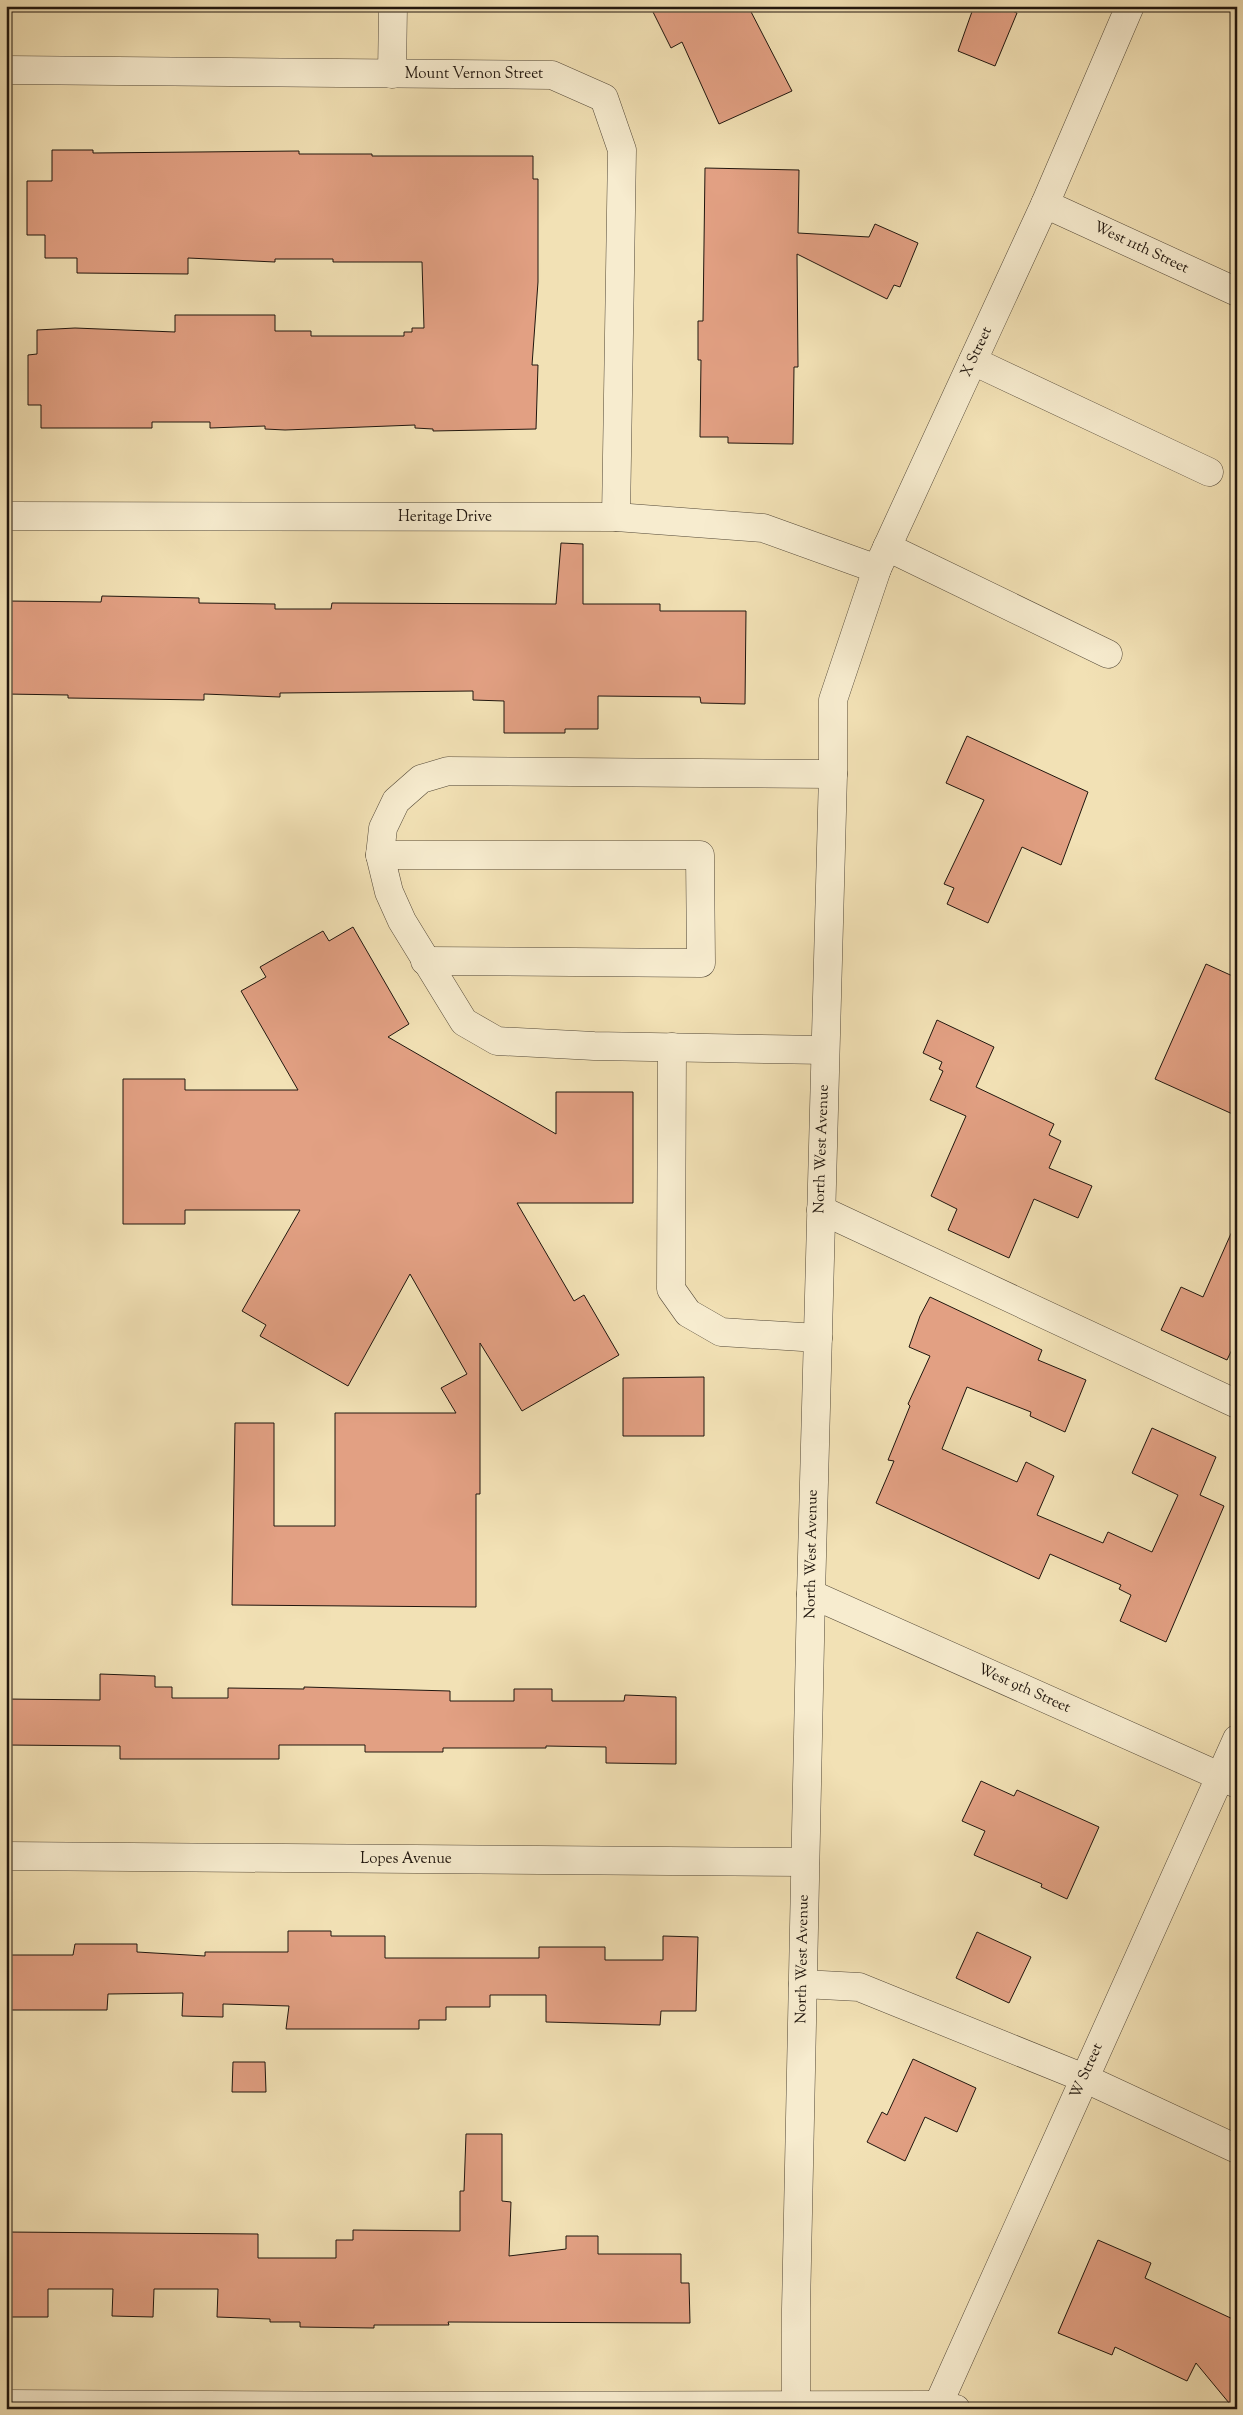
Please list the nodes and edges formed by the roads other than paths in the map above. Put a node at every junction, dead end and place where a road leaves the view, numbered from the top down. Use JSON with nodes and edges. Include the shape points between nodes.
{"nodes":[{"id":1,"x":393,"y":6,"type":"edge"},
{"id":2,"x":1130,"y":6,"type":"edge"},
{"id":3,"x":6,"y":70,"type":"edge"},
{"id":4,"x":392,"y":74,"type":"junction"},
{"id":5,"x":1045,"y":204,"type":"junction"},
{"id":6,"x":1237,"y":292,"type":"edge"},
{"id":7,"x":973,"y":362,"type":"junction"},
{"id":8,"x":1209,"y":472,"type":"dead end"},
{"id":9,"x":6,"y":516,"type":"edge"},
{"id":10,"x":616,"y":517,"type":"junction"},
{"id":11,"x":882,"y":558,"type":"junction"},
{"id":12,"x":1108,"y":654,"type":"dead end"},
{"id":13,"x":832,"y":700,"type":"joint"},
{"id":14,"x":832,"y":774,"type":"junction"},
{"id":15,"x":380,"y":856,"type":"junction"},
{"id":16,"x":425,"y":961,"type":"junction"},
{"id":17,"x":672,"y":1047,"type":"junction"},
{"id":18,"x":825,"y":1050,"type":"junction"},
{"id":19,"x":821,"y":1210,"type":"junction"},
{"id":20,"x":818,"y":1338,"type":"junction"},
{"id":21,"x":1237,"y":1404,"type":"edge"},
{"id":22,"x":811,"y":1594,"type":"junction"},
{"id":23,"x":1237,"y":1739,"type":"edge"},
{"id":24,"x":1228,"y":1780,"type":"edge"},
{"id":25,"x":6,"y":1856,"type":"edge"},
{"id":26,"x":806,"y":1862,"type":"junction"},
{"id":27,"x":802,"y":1984,"type":"junction"},
{"id":28,"x":1084,"y":2078,"type":"junction"},
{"id":29,"x":1237,"y":2149,"type":"edge"},
{"id":30,"x":6,"y":2404,"type":"edge"},
{"id":31,"x":796,"y":2407,"type":"edge"},
{"id":32,"x":947,"y":2407,"type":"edge"}],
"edges":[{"from":1,"to":4,"type":"street"},
{"from":2,"to":5,"type":"street","name":"X Street"},
{"from":3,"to":4,"type":"street","name":"Mount Vernon Street"},
{"from":4,"to":10,"type":"street","name":"Mount Vernon Street","via":[[552,75],[604,98],[622,150]]},
{"from":5,"to":6,"type":"street","name":"West 11th Street"},
{"from":5,"to":7,"type":"street","name":"X Street"},
{"from":7,"to":8,"type":"street"},
{"from":7,"to":11,"type":"street","name":"X Street"},
{"from":9,"to":10,"type":"street","name":"Heritage Drive"},
{"from":10,"to":11,"type":"street","name":"Heritage Drive","via":[[763,528]]},
{"from":11,"to":12,"type":"street","name":"Heritage Drive"},
{"from":11,"to":13,"type":"street","name":"X Street"},
{"from":13,"to":14,"type":"street","name":"North West Avenue"},
{"from":14,"to":15,"type":"street","via":[[448,771],[421,779],[396,801],[383,828]]},
{"from":14,"to":18,"type":"street","name":"North West Avenue"},
{"from":15,"to":16,"type":"street","via":[[392,899]]},
{"from":15,"to":16,"type":"street","via":[[700,856],[701,962]]},
{"from":16,"to":17,"type":"street","via":[[464,1022],[497,1041]]},
{"from":17,"to":18,"type":"street"},
{"from":17,"to":20,"type":"street","via":[[671,1288],[688,1313],[722,1332]]},
{"from":18,"to":19,"type":"street","name":"North West Avenue"},
{"from":19,"to":20,"type":"street","name":"North West Avenue"},
{"from":19,"to":21,"type":"street"},
{"from":20,"to":22,"type":"street","name":"North West Avenue"},
{"from":22,"to":24,"type":"street","name":"West 9th Street"},
{"from":22,"to":26,"type":"street","name":"North West Avenue"},
{"from":23,"to":24,"type":"street","name":"W Street"},
{"from":24,"to":28,"type":"street","name":"W Street"},
{"from":25,"to":26,"type":"street","name":"Lopes Avenue"},
{"from":26,"to":27,"type":"street","name":"North West Avenue"},
{"from":27,"to":28,"type":"street","via":[[859,1987]]},
{"from":27,"to":31,"type":"street","name":"North West Avenue"},
{"from":28,"to":29,"type":"street"},
{"from":28,"to":32,"type":"street","name":"W Street"},
{"from":30,"to":31,"type":"street"},
{"from":31,"to":32,"type":"street"}]}
